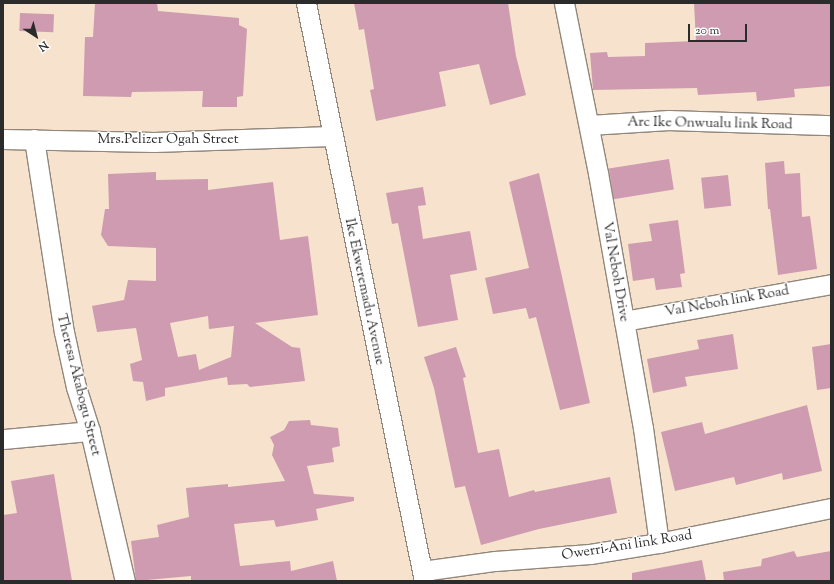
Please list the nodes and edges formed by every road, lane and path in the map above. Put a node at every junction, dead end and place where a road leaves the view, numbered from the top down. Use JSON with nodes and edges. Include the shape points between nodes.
{"nodes":[{"id":1,"x":306,"y":3,"type":"edge"},
{"id":2,"x":564,"y":3,"type":"edge"},
{"id":3,"x":831,"y":125,"type":"edge"},
{"id":4,"x":589,"y":126,"type":"junction"},
{"id":5,"x":332,"y":136,"type":"junction"},
{"id":6,"x":3,"y":139,"type":"edge"},
{"id":7,"x":34,"y":139,"type":"junction"},
{"id":8,"x":831,"y":284,"type":"edge"},
{"id":9,"x":624,"y":321,"type":"junction"},
{"id":10,"x":90,"y":431,"type":"junction"},
{"id":11,"x":3,"y":440,"type":"edge"},
{"id":12,"x":831,"y":508,"type":"edge"},
{"id":13,"x":659,"y":543,"type":"junction"},
{"id":14,"x":423,"y":576,"type":"edge"},
{"id":15,"x":125,"y":581,"type":"edge"}],
"edges":[{"from":1,"to":5,"type":"street","name":"Ike Ekweremadu Avenue"},
{"from":2,"to":4,"type":"street","name":"Val Neboh Drive"},
{"from":3,"to":4,"type":"street","name":"Arc Ike Onwualu link Road","via":[[669,120]]},
{"from":4,"to":9,"type":"street","name":"Val Neboh Drive"},
{"from":5,"to":7,"type":"street","name":"Mrs.Pelizer Ogah Street","via":[[154,142]]},
{"from":5,"to":14,"type":"street","name":"Ike Ekweremadu Avenue"},
{"from":6,"to":7,"type":"street","name":"Mrs.Pelizer Ogah Street"},
{"from":7,"to":10,"type":"street","name":"Theresa Akabogu Street","via":[[62,325],[76,387]]},
{"from":8,"to":9,"type":"street","name":"Val Neboh link Road"},
{"from":9,"to":13,"type":"street","name":"Val Neboh Drive","via":[[643,428]]},
{"from":10,"to":11,"type":"street"},
{"from":10,"to":15,"type":"street","name":"Theresa Akabogu Street"},
{"from":12,"to":13,"type":"street","name":"Owerri-Ani link Road"},
{"from":13,"to":14,"type":"street","name":"Owerri-Ani link Road","via":[[590,554],[495,561]]}]}
